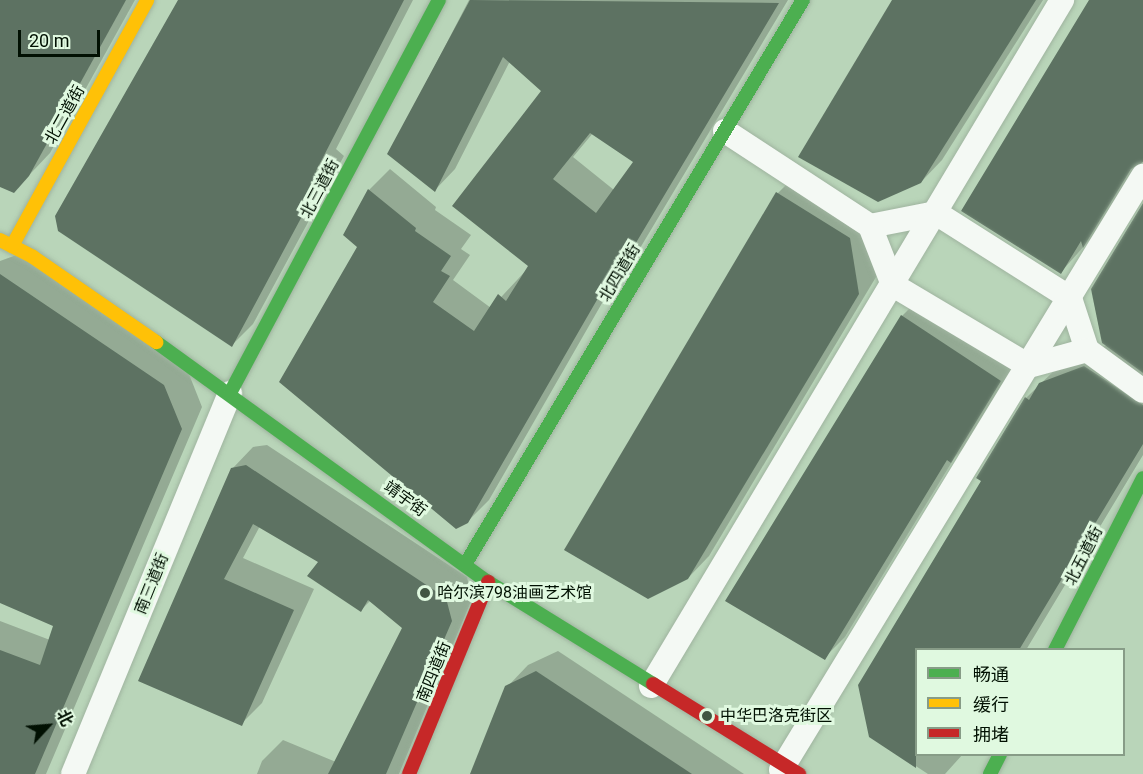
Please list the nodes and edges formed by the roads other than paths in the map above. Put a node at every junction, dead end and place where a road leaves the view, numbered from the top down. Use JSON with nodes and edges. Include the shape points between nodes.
{"nodes":[{"id":1,"x":147,"y":0,"type":"edge"},
{"id":2,"x":439,"y":0,"type":"edge"},
{"id":3,"x":803,"y":0,"type":"edge"},
{"id":4,"x":1062,"y":0,"type":"edge"},
{"id":5,"x":725,"y":131,"type":"junction"},
{"id":6,"x":1143,"y":176,"type":"edge"},
{"id":7,"x":936,"y":213,"type":"junction"},
{"id":8,"x":870,"y":226,"type":"junction"},
{"id":9,"x":6,"y":243,"type":"edge"},
{"id":10,"x":893,"y":285,"type":"junction"},
{"id":11,"x":1070,"y":298,"type":"junction"},
{"id":12,"x":1087,"y":350,"type":"junction"},
{"id":13,"x":1029,"y":366,"type":"junction"},
{"id":14,"x":1143,"y":391,"type":"edge"},
{"id":15,"x":230,"y":393,"type":"junction"},
{"id":16,"x":1143,"y":478,"type":"edge"},
{"id":17,"x":466,"y":563,"type":"junction"},
{"id":18,"x":488,"y":582,"type":"junction"},
{"id":19,"x":1055,"y":648,"type":"edge"},
{"id":20,"x":653,"y":684,"type":"junction"},
{"id":21,"x":999,"y":756,"type":"edge"},
{"id":22,"x":788,"y":770,"type":"edge"},
{"id":23,"x":73,"y":774,"type":"edge"},
{"id":24,"x":409,"y":774,"type":"edge"},
{"id":25,"x":990,"y":774,"type":"edge"}],
"edges":[{"from":1,"to":9,"type":"street","name":"北二道街"},
{"from":2,"to":15,"type":"street","name":"北三道街"},
{"from":3,"to":5,"type":"street","name":"北四道街"},
{"from":4,"to":7,"type":"street"},
{"from":5,"to":8,"type":"street"},
{"from":5,"to":17,"type":"street","name":"北四道街"},
{"from":6,"to":11,"type":"street"},
{"from":7,"to":8,"type":"street"},
{"from":7,"to":10,"type":"street"},
{"from":7,"to":11,"type":"street"},
{"from":8,"to":10,"type":"street"},
{"from":9,"to":15,"type":"street","name":"靖宇街"},
{"from":10,"to":13,"type":"street"},
{"from":10,"to":20,"type":"street"},
{"from":11,"to":12,"type":"street"},
{"from":11,"to":13,"type":"street"},
{"from":12,"to":13,"type":"street"},
{"from":12,"to":14,"type":"street"},
{"from":13,"to":22,"type":"street"},
{"from":15,"to":17,"type":"street","name":"靖宇街"},
{"from":15,"to":23,"type":"street","name":"南三道街"},
{"from":16,"to":19,"type":"street","name":"北五道街"},
{"from":17,"to":18,"type":"street","name":"靖宇街"},
{"from":18,"to":20,"type":"street","name":"靖宇街"},
{"from":18,"to":24,"type":"street","name":"南四道街"},
{"from":20,"to":22,"type":"street","name":"靖宇街"},
{"from":21,"to":25,"type":"street"}]}
